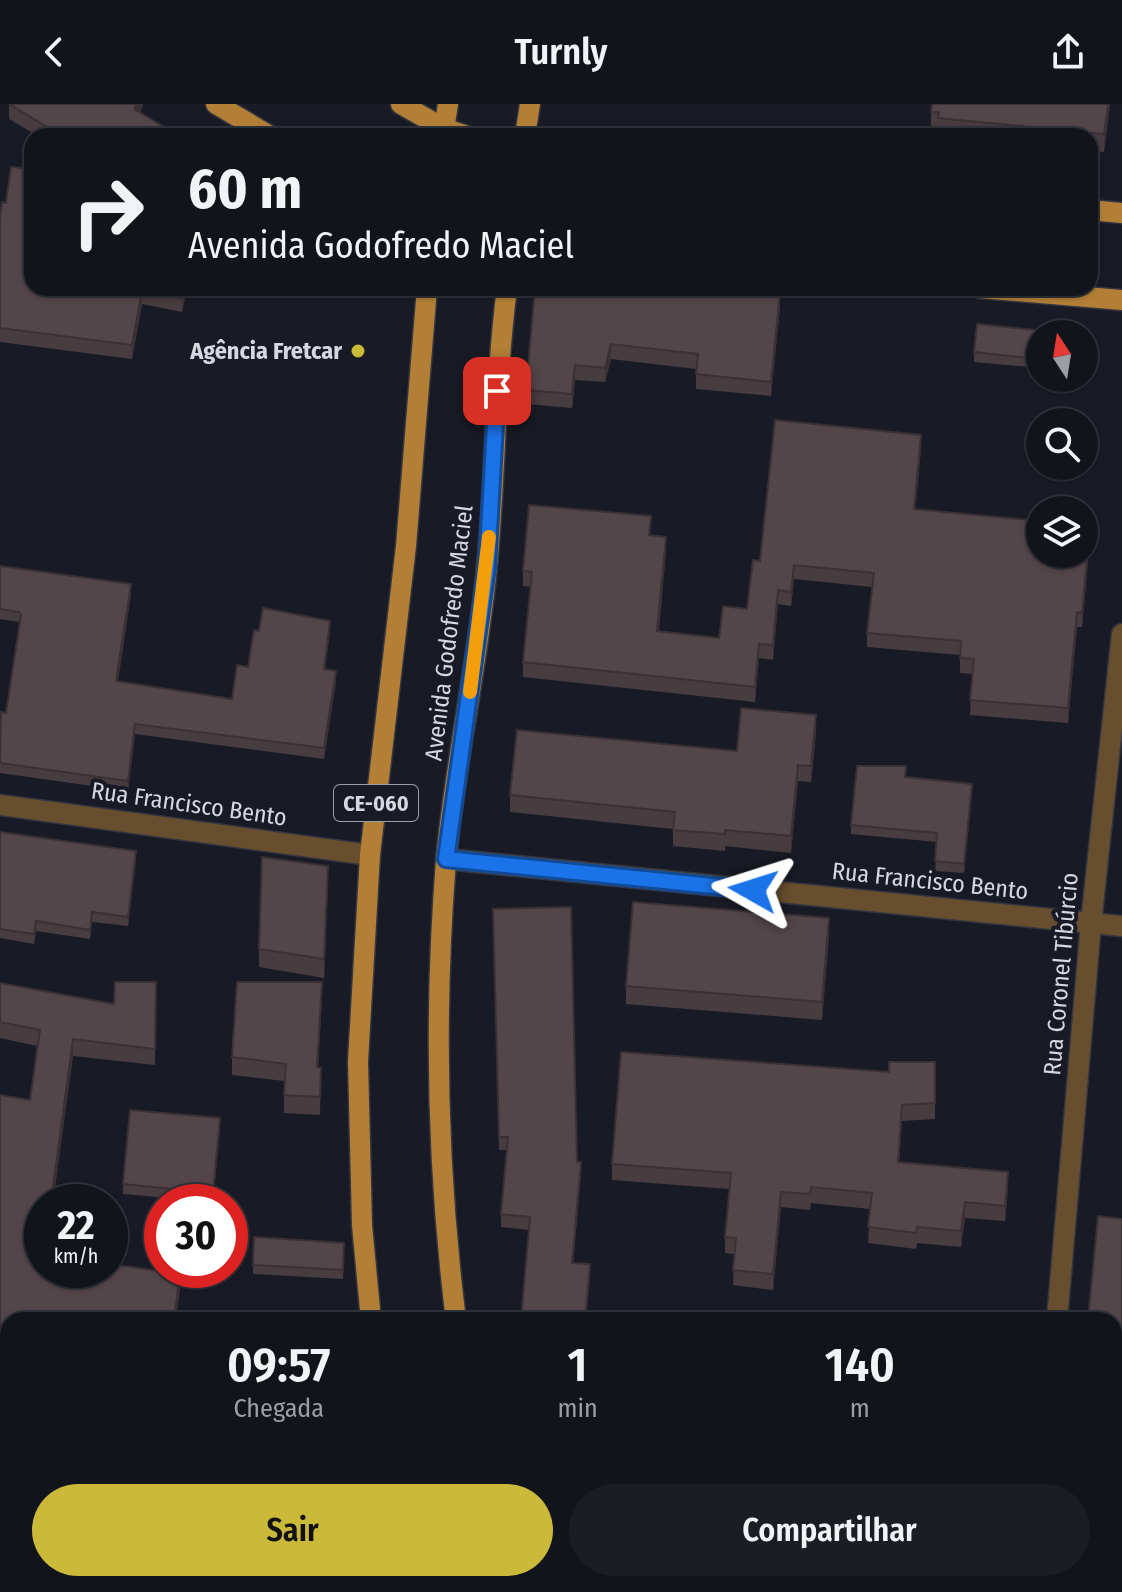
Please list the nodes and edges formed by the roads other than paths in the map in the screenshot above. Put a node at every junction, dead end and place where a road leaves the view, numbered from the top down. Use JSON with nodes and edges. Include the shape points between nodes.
{"nodes":[{"id":1,"x":216,"y":104,"type":"edge"},
{"id":2,"x":401,"y":104,"type":"edge"},
{"id":3,"x":448,"y":104,"type":"edge"},
{"id":4,"x":530,"y":104,"type":"edge"},
{"id":5,"x":256,"y":128,"type":"edge"},
{"id":6,"x":437,"y":128,"type":"edge"},
{"id":7,"x":444,"y":128,"type":"edge"},
{"id":8,"x":526,"y":128,"type":"edge"},
{"id":9,"x":1098,"y":211,"type":"edge"},
{"id":10,"x":1122,"y":213,"type":"edge"},
{"id":11,"x":426,"y":296,"type":"edge"},
{"id":12,"x":506,"y":296,"type":"edge"},
{"id":13,"x":1075,"y":296,"type":"edge"},
{"id":14,"x":1122,"y":300,"type":"edge"},
{"id":15,"x":1122,"y":634,"type":"edge"},
{"id":16,"x":0,"y":805,"type":"edge"},
{"id":17,"x":370,"y":855,"type":"junction"},
{"id":18,"x":446,"y":859,"type":"junction"},
{"id":19,"x":1091,"y":923,"type":"junction"},
{"id":20,"x":1122,"y":926,"type":"edge"},
{"id":21,"x":370,"y":1312,"type":"edge"},
{"id":22,"x":455,"y":1312,"type":"edge"},
{"id":23,"x":1058,"y":1312,"type":"edge"}],
"edges":[{"from":1,"to":5,"type":"main road"},
{"from":2,"to":6,"type":"main road"},
{"from":3,"to":7,"type":"main road"},
{"from":4,"to":8,"type":"main road"},
{"from":9,"to":10,"type":"main road"},
{"from":11,"to":17,"type":"main road","number":"CE-060","via":[[406,546]]},
{"from":12,"to":18,"type":"main road","name":"Avenida Godofredo Maciel","number":"CE-060","via":[[487,567]]},
{"from":13,"to":14,"type":"main road"},
{"from":15,"to":19,"type":"street","name":"Rua Coronel Tibúrcio"},
{"from":16,"to":17,"type":"street","name":"Rua Francisco Bento"},
{"from":17,"to":21,"type":"main road","number":"CE-060","via":[[358,1061]]},
{"from":18,"to":19,"type":"street","name":"Rua Francisco Bento"},
{"from":18,"to":22,"type":"main road","name":"Avenida Godofredo Maciel","number":"CE-060","via":[[441,1105],[446,1239]]},
{"from":19,"to":20,"type":"street","name":"Rua Francisco Bento"},
{"from":19,"to":23,"type":"street","name":"Rua Coronel Tibúrcio"}]}
